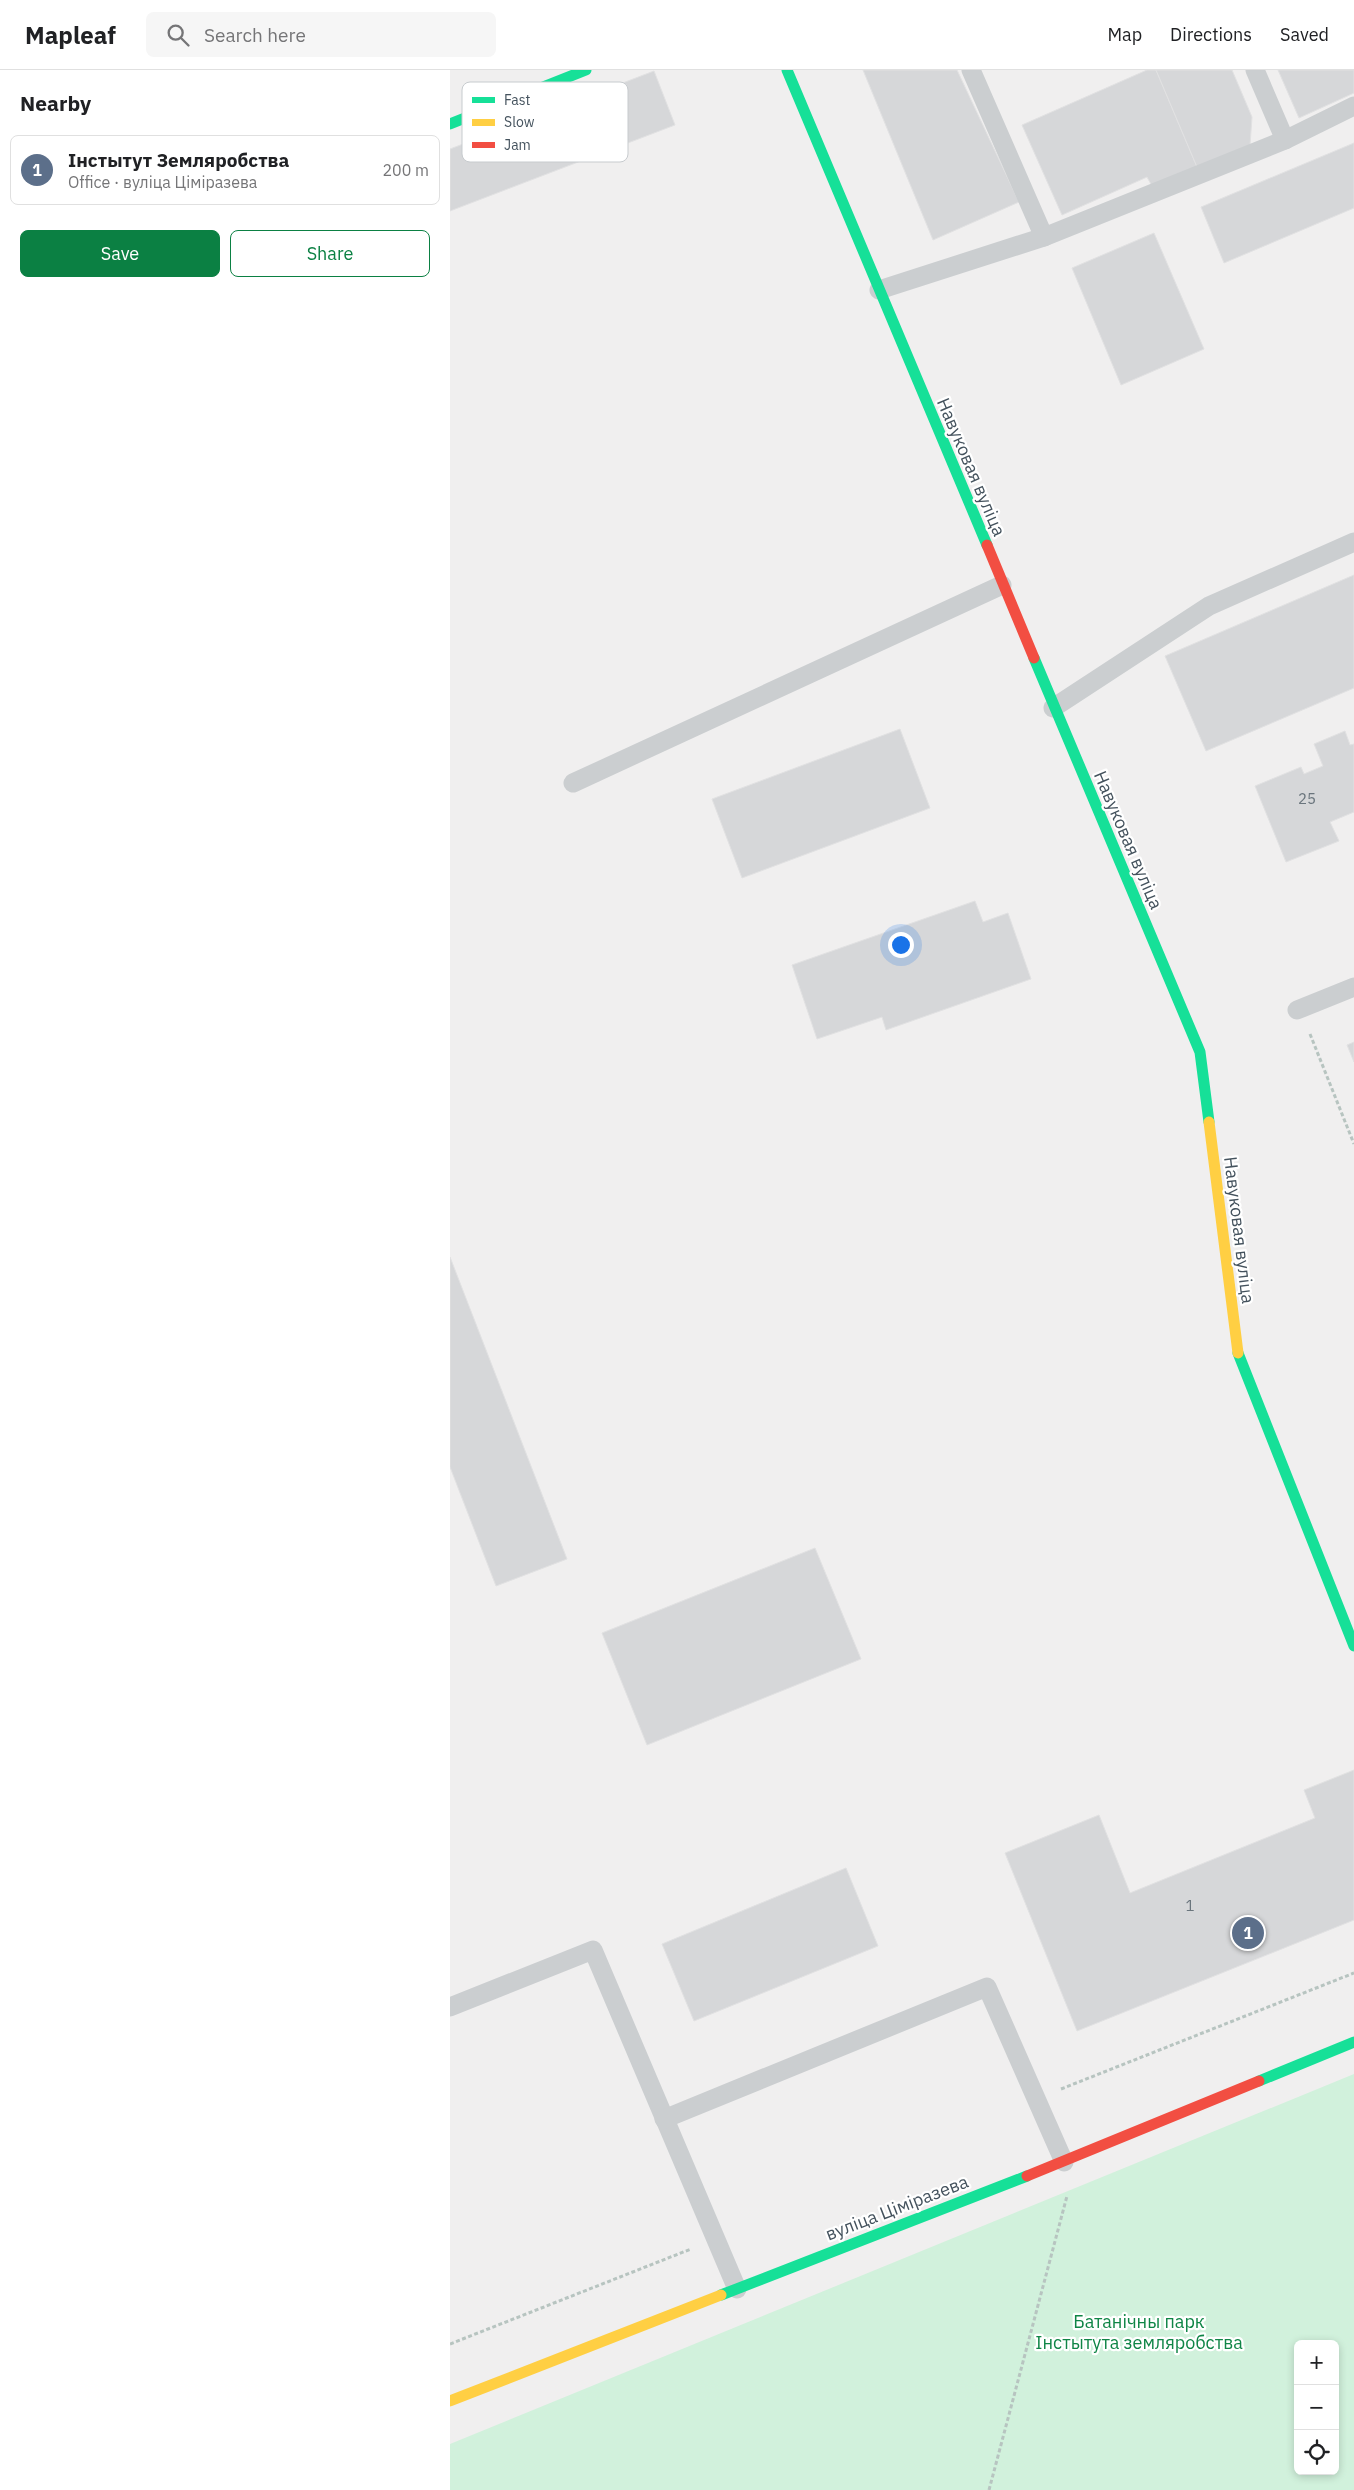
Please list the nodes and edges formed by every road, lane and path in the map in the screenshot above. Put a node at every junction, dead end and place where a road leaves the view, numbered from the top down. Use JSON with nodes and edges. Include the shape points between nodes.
{"nodes":[{"id":1,"x":586,"y":70,"type":"edge"},
{"id":2,"x":787,"y":70,"type":"edge"},
{"id":3,"x":971,"y":70,"type":"edge"},
{"id":4,"x":1255,"y":70,"type":"edge"},
{"id":5,"x":556,"y":82,"type":"edge"},
{"id":6,"x":1354,"y":106,"type":"edge"},
{"id":7,"x":462,"y":119,"type":"edge"},
{"id":8,"x":450,"y":124,"type":"edge"},
{"id":9,"x":1286,"y":140,"type":"junction"},
{"id":10,"x":1044,"y":237,"type":"junction"},
{"id":11,"x":879,"y":290,"type":"junction"},
{"id":12,"x":1354,"y":542,"type":"edge"},
{"id":13,"x":1002,"y":585,"type":"junction"},
{"id":14,"x":1053,"y":708,"type":"junction"},
{"id":15,"x":573,"y":782,"type":"dead end"},
{"id":16,"x":1354,"y":987,"type":"edge"},
{"id":17,"x":1302,"y":1018,"type":"joint"},
{"id":18,"x":1354,"y":1144,"type":"edge"},
{"id":19,"x":1354,"y":1646,"type":"edge"},
{"id":20,"x":1354,"y":1973,"type":"edge"},
{"id":21,"x":450,"y":2007,"type":"edge"},
{"id":22,"x":1354,"y":2042,"type":"edge"},
{"id":23,"x":1053,"y":2092,"type":"dead end"},
{"id":24,"x":664,"y":2119,"type":"junction"},
{"id":25,"x":1071,"y":2159,"type":"junction"},
{"id":26,"x":715,"y":2239,"type":"junction"},
{"id":27,"x":737,"y":2289,"type":"junction"},
{"id":28,"x":450,"y":2344,"type":"edge"},
{"id":29,"x":450,"y":2401,"type":"edge"},
{"id":30,"x":989,"y":2490,"type":"edge"}],
"edges":[{"from":1,"to":5,"type":"street"},
{"from":2,"to":11,"type":"street","name":"Навуковая вуліца"},
{"from":3,"to":10,"type":"lane"},
{"from":4,"to":9,"type":"lane"},
{"from":6,"to":9,"type":"lane"},
{"from":7,"to":8,"type":"street"},
{"from":9,"to":10,"type":"lane"},
{"from":10,"to":11,"type":"lane"},
{"from":11,"to":13,"type":"street","name":"Навуковая вуліца"},
{"from":12,"to":14,"type":"lane","via":[[1209,606]]},
{"from":13,"to":14,"type":"street","name":"Навуковая вуліца"},
{"from":13,"to":15,"type":"lane"},
{"from":14,"to":19,"type":"street","name":"Навуковая вуліца","via":[[1200,1052],[1237,1352]]},
{"from":16,"to":17,"type":"lane"},
{"from":17,"to":18,"type":"path"},
{"from":20,"to":23,"type":"path"},
{"from":21,"to":24,"type":"lane","via":[[593,1950]]},
{"from":22,"to":25,"type":"street","name":"вуліца Ціміразева"},
{"from":24,"to":25,"type":"lane","via":[[988,1987]]},
{"from":24,"to":26,"type":"lane"},
{"from":25,"to":27,"type":"street","name":"вуліца Ціміразева"},
{"from":25,"to":30,"type":"path"},
{"from":26,"to":27,"type":"lane"},
{"from":26,"to":28,"type":"path"},
{"from":27,"to":29,"type":"street","name":"вуліца Ціміразева"}]}
